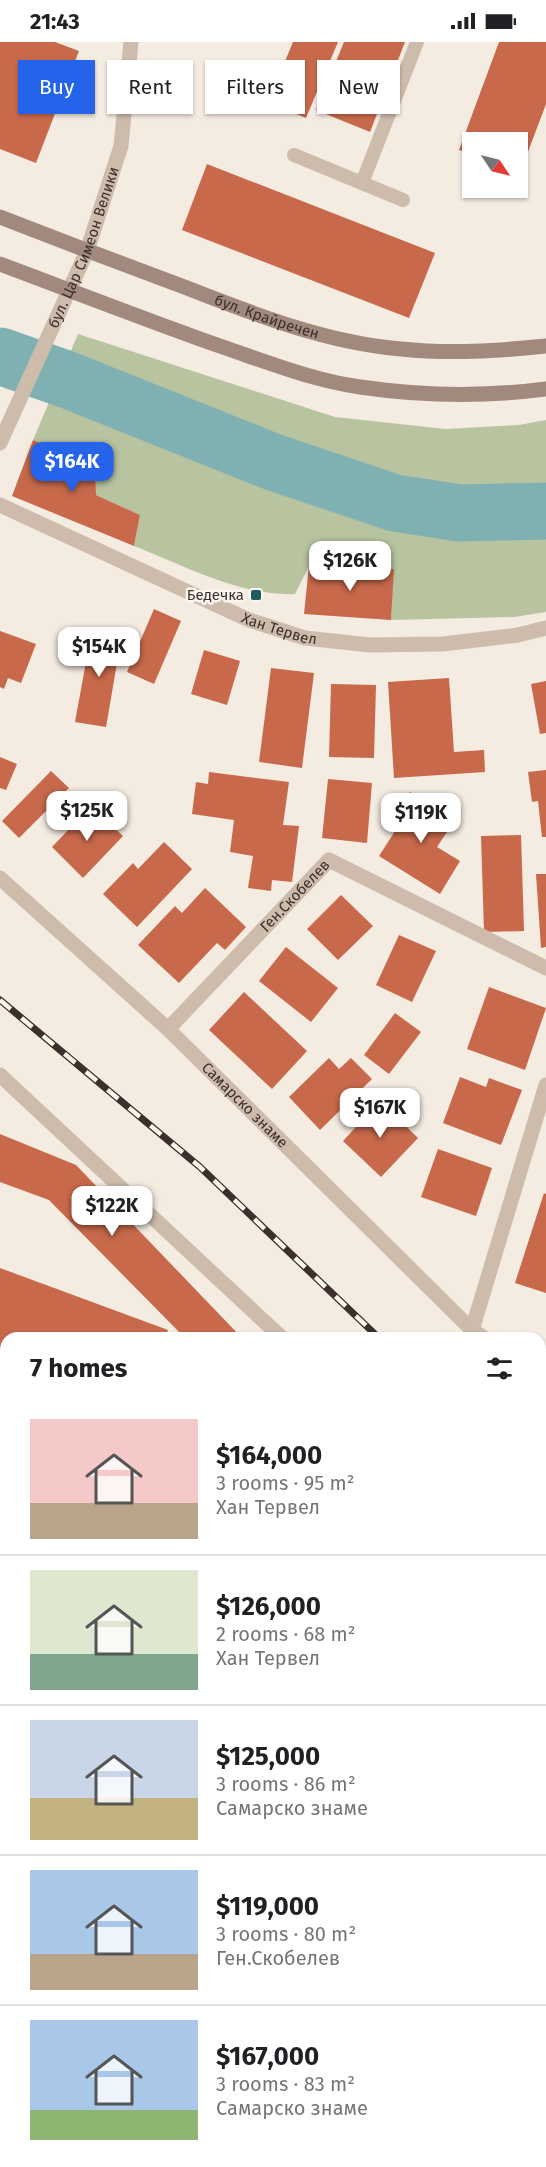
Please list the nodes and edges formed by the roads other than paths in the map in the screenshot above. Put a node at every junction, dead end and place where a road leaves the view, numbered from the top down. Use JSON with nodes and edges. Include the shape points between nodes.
{"nodes":[{"id":1,"x":131,"y":42,"type":"edge"},
{"id":2,"x":417,"y":42,"type":"edge"},
{"id":3,"x":294,"y":155,"type":"dead end"},
{"id":4,"x":362,"y":183,"type":"junction"},
{"id":5,"x":403,"y":200,"type":"dead end"},
{"id":6,"x":0,"y":218,"type":"edge"},
{"id":7,"x":87,"y":251,"type":"junction"},
{"id":8,"x":0,"y":264,"type":"edge"},
{"id":9,"x":69,"y":290,"type":"junction"},
{"id":10,"x":546,"y":346,"type":"edge"},
{"id":11,"x":546,"y":389,"type":"edge"},
{"id":12,"x":0,"y":443,"type":"edge"},
{"id":13,"x":0,"y":505,"type":"edge"},
{"id":14,"x":546,"y":628,"type":"edge"},
{"id":15,"x":0,"y":878,"type":"edge"},
{"id":16,"x":546,"y":969,"type":"edge"},
{"id":17,"x":168,"y":1029,"type":"junction"},
{"id":18,"x":0,"y":1075,"type":"edge"},
{"id":19,"x":546,"y":1085,"type":"edge"},
{"id":20,"x":276,"y":1332,"type":"edge"},
{"id":21,"x":476,"y":1332,"type":"edge"},
{"id":22,"x":479,"y":1332,"type":"edge"}],
"edges":[{"from":1,"to":7,"type":"street","name":"бул. Цар Симеон Велики","via":[[122,146]]},
{"from":2,"to":4,"type":"lane"},
{"from":3,"to":4,"type":"lane"},
{"from":4,"to":5,"type":"lane"},
{"from":6,"to":7,"type":"main road","name":"бул. Крайречен"},
{"from":7,"to":9,"type":"street","name":"бул. Цар Симеон Велики"},
{"from":7,"to":10,"type":"main road","name":"бул. Крайречен","via":[[229,304],[352,342],[447,352]]},
{"from":8,"to":9,"type":"main road"},
{"from":9,"to":11,"type":"main road","via":[[265,361],[359,387],[480,395]]},
{"from":9,"to":12,"type":"street","name":"бул. Цар Симеон Велики"},
{"from":13,"to":14,"type":"street","name":"Хан Тервел","via":[[249,620],[305,638],[370,645],[443,644]]},
{"from":15,"to":17,"type":"street","name":"Самарско знаме"},
{"from":16,"to":17,"type":"street","name":"Ген.Скобелев","via":[[329,860]]},
{"from":17,"to":21,"type":"street","name":"Самарско знаме"},
{"from":18,"to":20,"type":"street"},
{"from":19,"to":22,"type":"street"}]}
